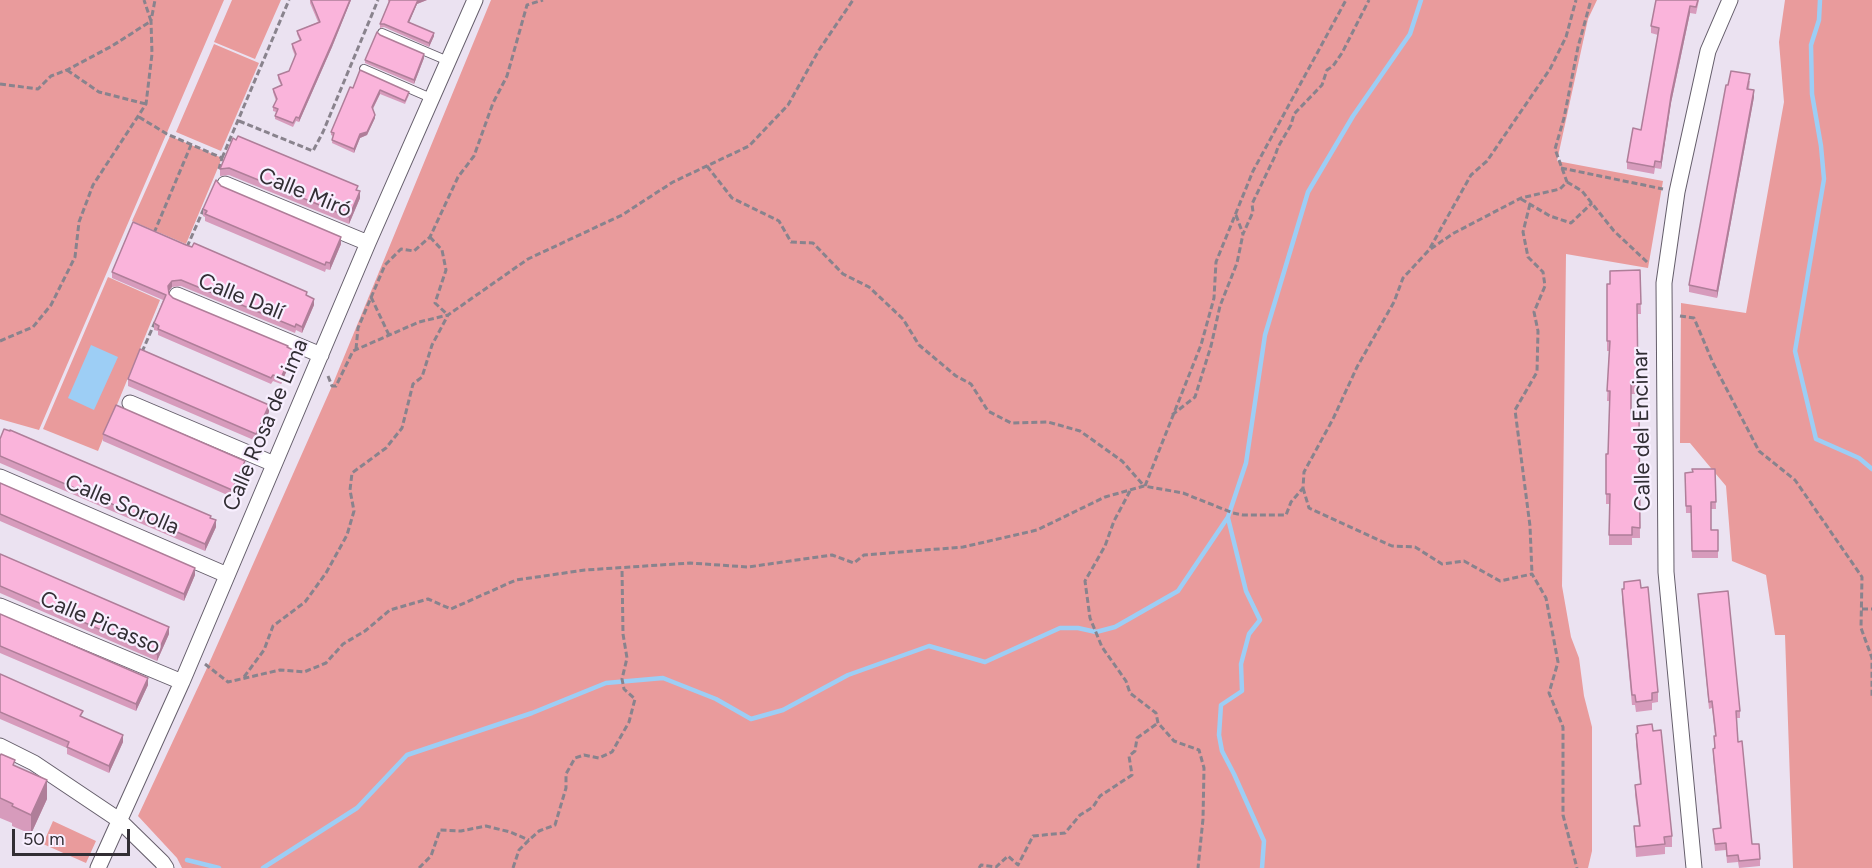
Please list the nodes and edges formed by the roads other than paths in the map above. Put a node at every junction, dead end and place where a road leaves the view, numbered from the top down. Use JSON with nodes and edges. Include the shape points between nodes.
{"nodes":[{"id":1,"x":475,"y":0,"type":"edge"},
{"id":2,"x":1730,"y":0,"type":"edge"},
{"id":3,"x":382,"y":33,"type":"edge"},
{"id":4,"x":448,"y":61,"type":"junction"},
{"id":5,"x":364,"y":69,"type":"edge"},
{"id":6,"x":431,"y":98,"type":"junction"},
{"id":7,"x":221,"y":179,"type":"edge"},
{"id":8,"x":368,"y":243,"type":"junction"},
{"id":9,"x":177,"y":295,"type":"dead end"},
{"id":10,"x":321,"y":355,"type":"junction"},
{"id":11,"x":130,"y":403,"type":"dead end"},
{"id":12,"x":274,"y":464,"type":"junction"},
{"id":13,"x":0,"y":477,"type":"edge"},
{"id":14,"x":227,"y":575,"type":"junction"},
{"id":15,"x":0,"y":606,"type":"edge"},
{"id":16,"x":182,"y":682,"type":"junction"},
{"id":17,"x":0,"y":746,"type":"edge"},
{"id":18,"x":119,"y":820,"type":"junction"},
{"id":19,"x":98,"y":868,"type":"edge"},
{"id":20,"x":166,"y":868,"type":"edge"},
{"id":21,"x":1694,"y":868,"type":"edge"}],
"edges":[{"from":1,"to":4,"type":"street","name":"Calle Rosa de Lima"},
{"from":2,"to":21,"type":"street","name":"Calle del Encinar","via":[[1708,51],[1677,192],[1664,283],[1666,572]]},
{"from":3,"to":4,"type":"lane"},
{"from":4,"to":6,"type":"street","name":"Calle Rosa de Lima"},
{"from":5,"to":6,"type":"lane"},
{"from":6,"to":8,"type":"street","name":"Calle Rosa de Lima"},
{"from":7,"to":8,"type":"street","name":"Calle Miró"},
{"from":8,"to":10,"type":"street","name":"Calle Rosa de Lima"},
{"from":9,"to":10,"type":"street","name":"Calle Dalí"},
{"from":10,"to":12,"type":"street","name":"Calle Rosa de Lima"},
{"from":11,"to":12,"type":"street"},
{"from":12,"to":14,"type":"street","name":"Calle Rosa de Lima"},
{"from":13,"to":14,"type":"street","name":"Calle Sorolla"},
{"from":14,"to":16,"type":"street","name":"Calle Rosa de Lima"},
{"from":15,"to":16,"type":"street","name":"Calle Picasso"},
{"from":16,"to":18,"type":"street","name":"Calle Rosa de Lima"},
{"from":17,"to":18,"type":"street","via":[[34,763]]},
{"from":18,"to":19,"type":"street","name":"Calle Rosa de Lima"},
{"from":18,"to":20,"type":"street"}]}
